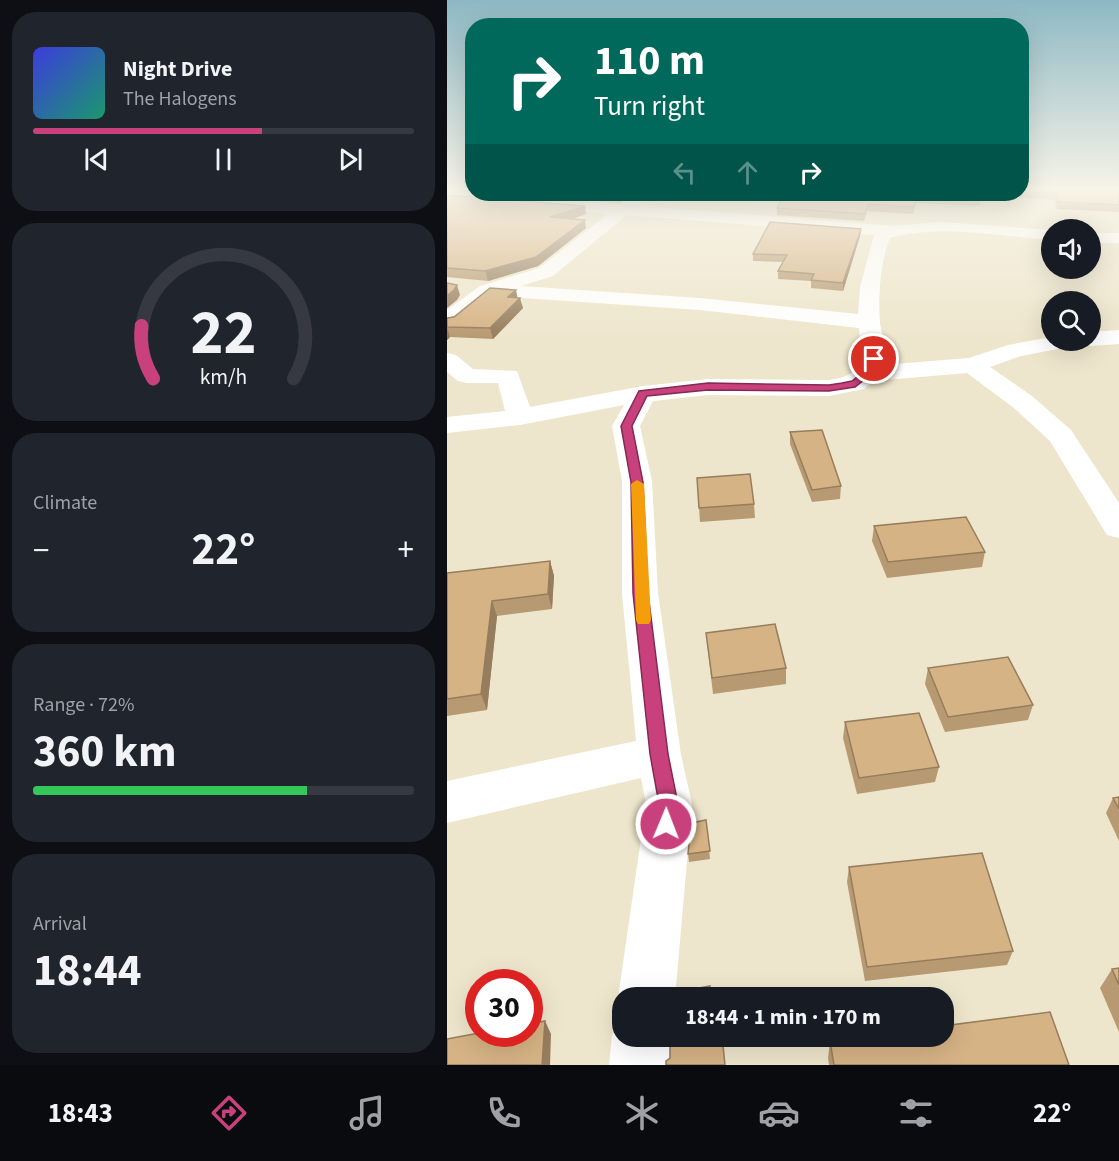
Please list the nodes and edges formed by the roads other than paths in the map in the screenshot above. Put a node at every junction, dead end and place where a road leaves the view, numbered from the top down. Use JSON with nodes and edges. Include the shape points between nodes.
{"nodes":[{"id":1,"x":585,"y":239,"type":"edge"},
{"id":2,"x":881,"y":239,"type":"edge"},
{"id":3,"x":1101,"y":239,"type":"edge"},
{"id":4,"x":1117,"y":241,"type":"edge"},
{"id":5,"x":459,"y":286,"type":"edge"},
{"id":6,"x":487,"y":290,"type":"junction"},
{"id":7,"x":447,"y":320,"type":"edge"},
{"id":8,"x":869,"y":322,"type":"junction"},
{"id":9,"x":1119,"y":337,"type":"edge"},
{"id":10,"x":1101,"y":338,"type":"edge"},
{"id":11,"x":1041,"y":346,"type":"edge"},
{"id":12,"x":447,"y":360,"type":"edge"},
{"id":13,"x":972,"y":364,"type":"junction"},
{"id":14,"x":866,"y":374,"type":"junction"},
{"id":15,"x":643,"y":394,"type":"junction"},
{"id":16,"x":577,"y":408,"type":"junction"},
{"id":17,"x":520,"y":417,"type":"junction"},
{"id":18,"x":447,"y":425,"type":"edge"},
{"id":19,"x":626,"y":426,"type":"junction"},
{"id":20,"x":1119,"y":528,"type":"edge"},
{"id":21,"x":659,"y":754,"type":"junction"},
{"id":22,"x":447,"y":802,"type":"edge"},
{"id":23,"x":647,"y":987,"type":"edge"},
{"id":24,"x":640,"y":1047,"type":"edge"},
{"id":25,"x":639,"y":1065,"type":"edge"}],
"edges":[{"from":1,"to":6,"type":"street","via":[[546,272]]},
{"from":2,"to":8,"type":"street","via":[[870,287]]},
{"from":3,"to":4,"type":"street"},
{"from":5,"to":7,"type":"street","via":[[482,288]]},
{"from":6,"to":7,"type":"street"},
{"from":6,"to":8,"type":"street","via":[[700,304]]},
{"from":8,"to":14,"type":"street","via":[[874,359]]},
{"from":9,"to":10,"type":"street"},
{"from":11,"to":13,"type":"street"},
{"from":12,"to":17,"type":"street","via":[[467,376],[508,376]]},
{"from":13,"to":14,"type":"street"},
{"from":13,"to":20,"type":"street","via":[[1062,436]]},
{"from":14,"to":15,"type":"street","via":[[855,384],[829,388],[708,387]]},
{"from":15,"to":16,"type":"street"},
{"from":15,"to":19,"type":"street"},
{"from":16,"to":17,"type":"street"},
{"from":16,"to":19,"type":"street"},
{"from":17,"to":18,"type":"street"},
{"from":19,"to":21,"type":"street","via":[[637,482],[641,593]]},
{"from":21,"to":22,"type":"street"},
{"from":21,"to":23,"type":"street","via":[[669,804]]},
{"from":24,"to":25,"type":"street"}]}
